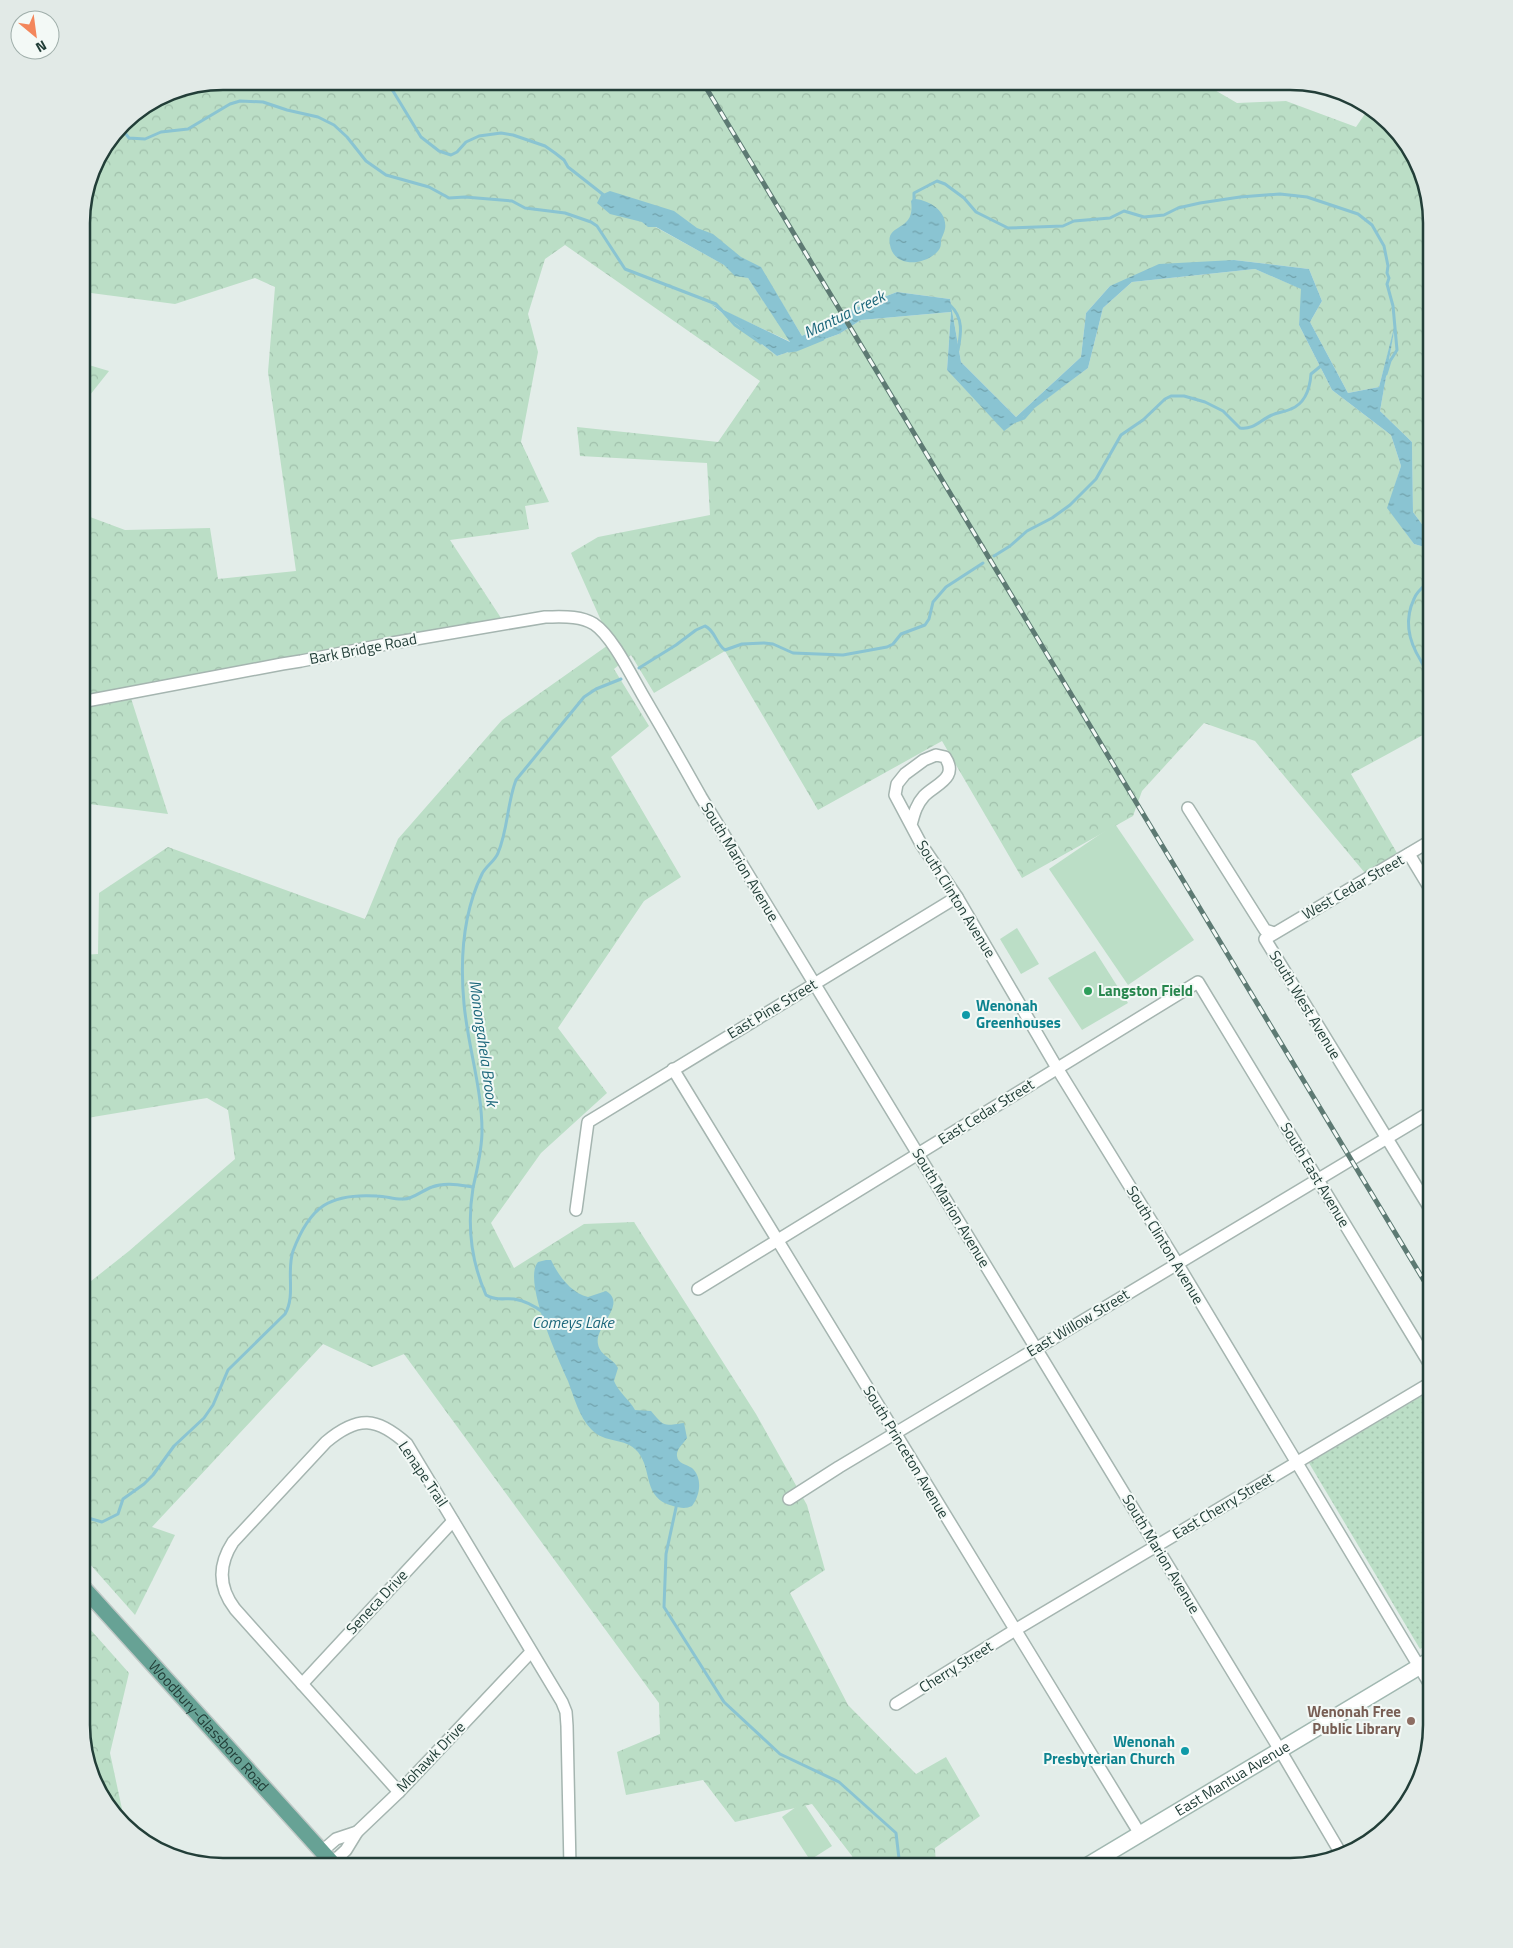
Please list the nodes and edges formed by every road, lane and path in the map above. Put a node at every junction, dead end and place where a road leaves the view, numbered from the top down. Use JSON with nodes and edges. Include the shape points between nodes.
{"nodes":[{"id":1,"x":625,"y":664,"type":"joint"},
{"id":2,"x":90,"y":700,"type":"edge"},
{"id":3,"x":1188,"y":808,"type":"dead end"},
{"id":4,"x":912,"y":825,"type":"junction"},
{"id":5,"x":1423,"y":845,"type":"edge"},
{"id":6,"x":1409,"y":854,"type":"junction"},
{"id":7,"x":1423,"y":877,"type":"edge"},
{"id":8,"x":957,"y":897,"type":"junction"},
{"id":9,"x":1274,"y":934,"type":"junction"},
{"id":10,"x":1198,"y":982,"type":"joint"},
{"id":11,"x":814,"y":983,"type":"junction"},
{"id":12,"x":1057,"y":1068,"type":"junction"},
{"id":13,"x":673,"y":1069,"type":"junction"},
{"id":14,"x":1423,"y":1116,"type":"edge"},
{"id":15,"x":1387,"y":1138,"type":"junction"},
{"id":16,"x":918,"y":1154,"type":"junction"},
{"id":17,"x":1317,"y":1179,"type":"junction"},
{"id":18,"x":1423,"y":1197,"type":"edge"},
{"id":19,"x":576,"y":1210,"type":"dead end"},
{"id":20,"x":777,"y":1241,"type":"junction"},
{"id":21,"x":1177,"y":1263,"type":"junction"},
{"id":22,"x":698,"y":1289,"type":"dead end"},
{"id":23,"x":1036,"y":1348,"type":"junction"},
{"id":24,"x":1423,"y":1353,"type":"edge"},
{"id":25,"x":1423,"y":1387,"type":"edge"},
{"id":26,"x":895,"y":1433,"type":"junction"},
{"id":27,"x":1297,"y":1462,"type":"junction"},
{"id":28,"x":789,"y":1499,"type":"dead end"},
{"id":29,"x":453,"y":1521,"type":"junction"},
{"id":30,"x":1156,"y":1546,"type":"junction"},
{"id":31,"x":90,"y":1595,"type":"edge"},
{"id":32,"x":1015,"y":1630,"type":"junction"},
{"id":33,"x":531,"y":1652,"type":"junction"},
{"id":34,"x":1423,"y":1660,"type":"edge"},
{"id":35,"x":1423,"y":1664,"type":"edge"},
{"id":36,"x":302,"y":1684,"type":"junction"},
{"id":37,"x":896,"y":1704,"type":"dead end"},
{"id":38,"x":1280,"y":1750,"type":"junction"},
{"id":39,"x":399,"y":1792,"type":"junction"},
{"id":40,"x":1140,"y":1834,"type":"junction"},
{"id":41,"x":1338,"y":1849,"type":"edge"},
{"id":42,"x":328,"y":1858,"type":"edge"},
{"id":43,"x":333,"y":1858,"type":"edge"},
{"id":44,"x":570,"y":1858,"type":"edge"},
{"id":45,"x":1100,"y":1858,"type":"edge"}],
"edges":[{"from":1,"to":2,"type":"street","name":"Bark Bridge Road","via":[[594,624],[579,618],[545,617],[392,642]]},
{"from":1,"to":11,"type":"street","name":"South Marion Avenue","via":[[701,798]]},
{"from":3,"to":9,"type":"street","name":"South West Avenue","via":[[1265,930]]},
{"from":4,"to":4,"type":"street","name":"South Clinton Avenue","via":[[895,796],[897,784],[924,760],[936,755],[945,757],[950,764],[950,772],[915,809]]},
{"from":4,"to":8,"type":"street","name":"South Clinton Avenue"},
{"from":5,"to":6,"type":"street","name":"West Cedar Street"},
{"from":6,"to":7,"type":"street"},
{"from":6,"to":9,"type":"street","name":"West Cedar Street"},
{"from":8,"to":11,"type":"street","name":"East Pine Street"},
{"from":8,"to":12,"type":"street","name":"South Clinton Avenue"},
{"from":9,"to":15,"type":"street","name":"South West Avenue","via":[[1265,939]]},
{"from":10,"to":12,"type":"street","name":"East Cedar Street"},
{"from":10,"to":17,"type":"street","name":"South East Avenue"},
{"from":11,"to":13,"type":"street","name":"East Pine Street"},
{"from":11,"to":16,"type":"street","name":"South Marion Avenue"},
{"from":12,"to":16,"type":"street","name":"East Cedar Street"},
{"from":12,"to":21,"type":"street","name":"South Clinton Avenue"},
{"from":13,"to":19,"type":"street","name":"East Pine Street","via":[[588,1122]]},
{"from":13,"to":20,"type":"street","name":"South Princeton Avenue"},
{"from":14,"to":15,"type":"street","name":"East Willow Street"},
{"from":15,"to":17,"type":"street","name":"East Willow Street"},
{"from":15,"to":18,"type":"street","name":"South West Avenue"},
{"from":16,"to":20,"type":"street","name":"East Cedar Street"},
{"from":16,"to":23,"type":"street","name":"South Marion Avenue"},
{"from":17,"to":21,"type":"street","name":"East Willow Street"},
{"from":17,"to":24,"type":"street","name":"South East Avenue"},
{"from":20,"to":22,"type":"street","name":"East Cedar Street"},
{"from":20,"to":26,"type":"street","name":"South Princeton Avenue"},
{"from":21,"to":23,"type":"street","name":"East Willow Street"},
{"from":21,"to":27,"type":"street","name":"South Clinton Avenue"},
{"from":23,"to":26,"type":"street","name":"East Willow Street"},
{"from":23,"to":30,"type":"street","name":"South Marion Avenue"},
{"from":25,"to":27,"type":"street","name":"East Cherry Street"},
{"from":26,"to":28,"type":"street","name":"East Willow Street"},
{"from":26,"to":32,"type":"street","name":"South Princeton Avenue"},
{"from":27,"to":30,"type":"street","name":"East Cherry Street"},
{"from":27,"to":34,"type":"street","name":"South Clinton Avenue"},
{"from":29,"to":33,"type":"street","name":"Lenape Trail"},
{"from":29,"to":36,"type":"street","name":"Seneca Drive"},
{"from":29,"to":36,"type":"street","name":"Lenape Trail","via":[[407,1444],[390,1429],[372,1423],[356,1423],[341,1429],[326,1442],[233,1542],[221,1570],[223,1590],[235,1609]]},
{"from":30,"to":32,"type":"street","name":"East Cherry Street"},
{"from":30,"to":38,"type":"street","name":"South Marion Avenue"},
{"from":31,"to":42,"type":"main road","name":"Woodbury-Glassboro Road"},
{"from":32,"to":37,"type":"street","name":"Cherry Street"},
{"from":32,"to":40,"type":"street","name":"South Princeton Avenue"},
{"from":33,"to":39,"type":"street","name":"Mohawk Drive"},
{"from":33,"to":44,"type":"street","name":"Lenape Trail","via":[[566,1712]]},
{"from":35,"to":38,"type":"street","name":"East Mantua Avenue"},
{"from":36,"to":39,"type":"street","name":"Lenape Trail"},
{"from":38,"to":40,"type":"street","name":"East Mantua Avenue"},
{"from":38,"to":41,"type":"street","name":"South Marion Avenue"},
{"from":39,"to":43,"type":"street","name":"Mohawk Drive","via":[[357,1832],[346,1850]]},
{"from":40,"to":45,"type":"street","name":"East Mantua Avenue"}]}
